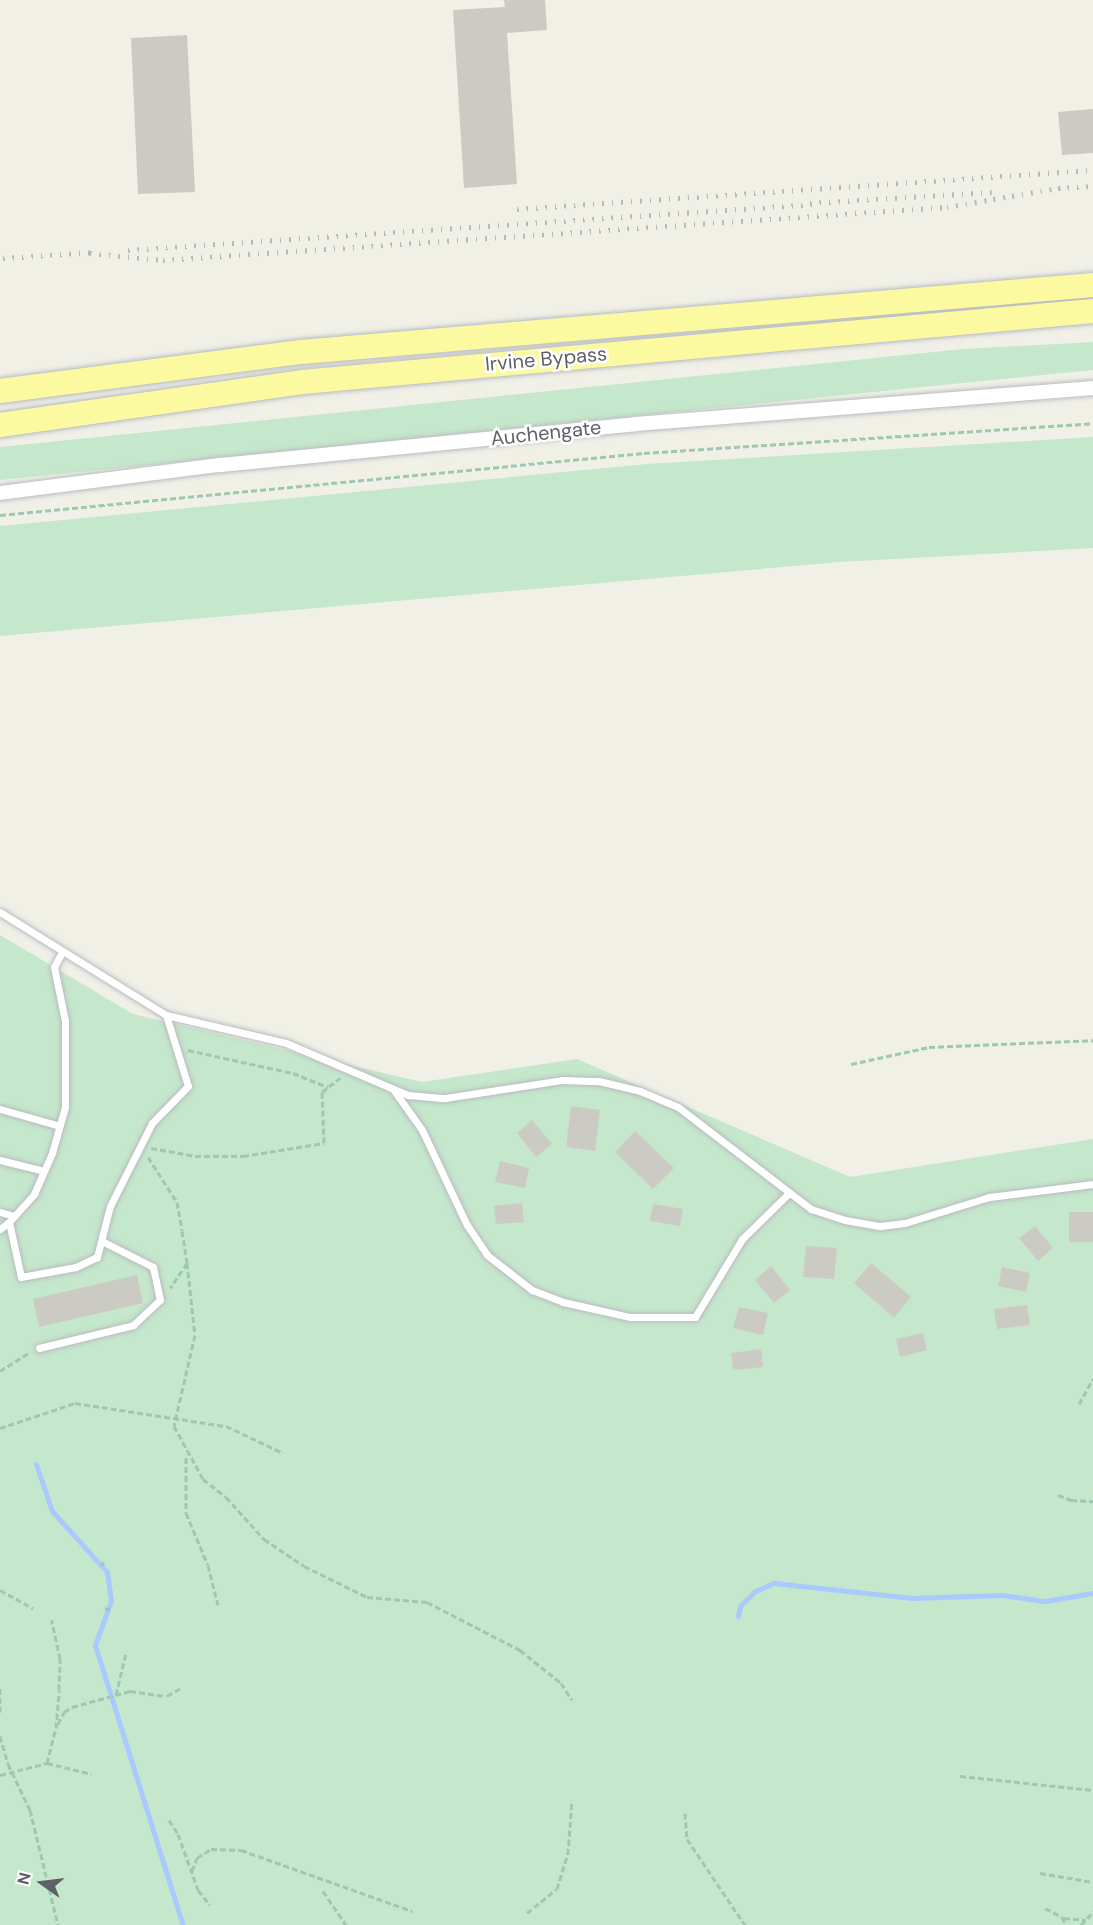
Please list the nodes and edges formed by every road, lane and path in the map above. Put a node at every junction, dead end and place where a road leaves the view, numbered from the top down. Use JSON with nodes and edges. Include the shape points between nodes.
{"nodes":[{"id":1,"x":1093,"y":285,"type":"edge"},
{"id":2,"x":1093,"y":311,"type":"edge"},
{"id":3,"x":1093,"y":388,"type":"edge"},
{"id":4,"x":0,"y":391,"type":"edge"},
{"id":5,"x":1093,"y":423,"type":"edge"},
{"id":6,"x":0,"y":425,"type":"edge"},
{"id":7,"x":0,"y":493,"type":"edge"},
{"id":8,"x":0,"y":515,"type":"edge"},
{"id":9,"x":0,"y":912,"type":"edge"},
{"id":10,"x":62,"y":952,"type":"junction"},
{"id":11,"x":166,"y":1015,"type":"junction"},
{"id":12,"x":1093,"y":1040,"type":"edge"},
{"id":13,"x":175,"y":1044,"type":"junction"},
{"id":14,"x":851,"y":1064,"type":"dead end"},
{"id":15,"x":351,"y":1070,"type":"junction"},
{"id":16,"x":328,"y":1087,"type":"junction"},
{"id":17,"x":393,"y":1089,"type":"junction"},
{"id":18,"x":0,"y":1108,"type":"edge"},
{"id":19,"x":60,"y":1126,"type":"junction"},
{"id":20,"x":141,"y":1145,"type":"junction"},
{"id":21,"x":0,"y":1160,"type":"edge"},
{"id":22,"x":44,"y":1171,"type":"junction"},
{"id":23,"x":1093,"y":1184,"type":"edge"},
{"id":24,"x":788,"y":1194,"type":"junction"},
{"id":25,"x":0,"y":1212,"type":"edge"},
{"id":26,"x":11,"y":1219,"type":"junction"},
{"id":27,"x":0,"y":1229,"type":"edge"},
{"id":28,"x":104,"y":1242,"type":"junction"},
{"id":29,"x":188,"y":1263,"type":"junction"},
{"id":30,"x":160,"y":1300,"type":"junction"},
{"id":31,"x":39,"y":1348,"type":"joint"},
{"id":32,"x":0,"y":1371,"type":"edge"},
{"id":33,"x":1093,"y":1379,"type":"edge"},
{"id":34,"x":1079,"y":1404,"type":"dead end"},
{"id":35,"x":174,"y":1417,"type":"junction"},
{"id":36,"x":0,"y":1428,"type":"edge"},
{"id":37,"x":186,"y":1453,"type":"junction"},
{"id":38,"x":283,"y":1453,"type":"dead end"},
{"id":39,"x":1058,"y":1494,"type":"dead end"},
{"id":40,"x":1093,"y":1501,"type":"edge"},
{"id":41,"x":0,"y":1590,"type":"edge"},
{"id":42,"x":218,"y":1605,"type":"dead end"},
{"id":43,"x":33,"y":1608,"type":"dead end"},
{"id":44,"x":52,"y":1620,"type":"dead end"},
{"id":45,"x":126,"y":1653,"type":"dead end"},
{"id":46,"x":181,"y":1688,"type":"dead end"},
{"id":47,"x":0,"y":1689,"type":"edge"},
{"id":48,"x":116,"y":1695,"type":"junction"},
{"id":49,"x":572,"y":1700,"type":"dead end"},
{"id":50,"x":0,"y":1712,"type":"edge"},
{"id":51,"x":56,"y":1728,"type":"junction"},
{"id":52,"x":0,"y":1736,"type":"edge"},
{"id":53,"x":47,"y":1763,"type":"junction"},
{"id":54,"x":11,"y":1772,"type":"junction"},
{"id":55,"x":92,"y":1774,"type":"dead end"},
{"id":56,"x":0,"y":1775,"type":"edge"},
{"id":57,"x":960,"y":1776,"type":"dead end"},
{"id":58,"x":1093,"y":1790,"type":"edge"},
{"id":59,"x":572,"y":1800,"type":"dead end"},
{"id":60,"x":685,"y":1813,"type":"dead end"},
{"id":61,"x":169,"y":1820,"type":"dead end"},
{"id":62,"x":192,"y":1871,"type":"junction"},
{"id":63,"x":1040,"y":1873,"type":"dead end"},
{"id":64,"x":1093,"y":1882,"type":"edge"},
{"id":65,"x":323,"y":1891,"type":"dead end"},
{"id":66,"x":210,"y":1905,"type":"dead end"},
{"id":67,"x":1045,"y":1908,"type":"dead end"},
{"id":68,"x":412,"y":1911,"type":"dead end"},
{"id":69,"x":1093,"y":1912,"type":"edge"},
{"id":70,"x":527,"y":1913,"type":"dead end"},
{"id":71,"x":1062,"y":1917,"type":"junction"},
{"id":72,"x":1086,"y":1920,"type":"junction"},
{"id":73,"x":58,"y":1925,"type":"edge"},
{"id":74,"x":346,"y":1925,"type":"edge"},
{"id":75,"x":746,"y":1925,"type":"edge"},
{"id":76,"x":1066,"y":1925,"type":"edge"},
{"id":77,"x":1081,"y":1925,"type":"edge"}],
"edges":[{"from":1,"to":4,"type":"highway","name":"Irvine Bypass","via":[[301,352]]},
{"from":2,"to":6,"type":"highway","name":"Irvine Bypass","via":[[302,381]]},
{"from":3,"to":7,"type":"street","name":"Auchengate","via":[[636,424],[220,465]]},
{"from":5,"to":8,"type":"path","via":[[644,453]]},
{"from":9,"to":10,"type":"lane"},
{"from":10,"to":11,"type":"lane"},
{"from":10,"to":19,"type":"lane","via":[[54,967],[67,1060]]},
{"from":11,"to":13,"type":"lane"},
{"from":11,"to":15,"type":"lane","via":[[286,1043]]},
{"from":12,"to":14,"type":"path","via":[[929,1047]]},
{"from":13,"to":16,"type":"path","via":[[195,1053],[293,1073]]},
{"from":13,"to":20,"type":"lane","via":[[188,1086],[152,1124]]},
{"from":15,"to":16,"type":"path"},
{"from":15,"to":17,"type":"lane"},
{"from":16,"to":20,"type":"path","via":[[322,1092],[324,1143],[231,1156],[195,1156]]},
{"from":17,"to":24,"type":"lane","via":[[408,1095],[445,1098],[562,1080],[599,1081],[640,1091],[678,1107]]},
{"from":17,"to":24,"type":"lane","via":[[422,1130],[467,1225],[488,1255],[532,1290],[563,1302],[621,1316],[695,1317],[742,1239]]},
{"from":18,"to":19,"type":"lane"},
{"from":19,"to":22,"type":"lane"},
{"from":20,"to":28,"type":"lane","via":[[110,1206]]},
{"from":20,"to":29,"type":"path","via":[[177,1202]]},
{"from":21,"to":22,"type":"lane"},
{"from":22,"to":26,"type":"lane","via":[[34,1194]]},
{"from":23,"to":24,"type":"lane","via":[[989,1197],[880,1226],[811,1209]]},
{"from":25,"to":26,"type":"lane"},
{"from":26,"to":27,"type":"lane"},
{"from":26,"to":28,"type":"lane","via":[[21,1277],[76,1267],[97,1257]]},
{"from":28,"to":30,"type":"lane","via":[[153,1267]]},
{"from":29,"to":30,"type":"path"},
{"from":29,"to":35,"type":"path","via":[[195,1335]]},
{"from":30,"to":31,"type":"lane","via":[[133,1325]]},
{"from":31,"to":32,"type":"path"},
{"from":33,"to":34,"type":"path"},
{"from":35,"to":36,"type":"path","via":[[75,1403]]},
{"from":35,"to":37,"type":"path"},
{"from":35,"to":38,"type":"path","via":[[226,1426]]},
{"from":37,"to":42,"type":"path","via":[[186,1513],[208,1565]]},
{"from":37,"to":49,"type":"path","via":[[202,1479],[226,1497],[279,1551],[353,1592],[427,1602],[496,1637],[538,1663],[561,1683]]},
{"from":39,"to":40,"type":"path","via":[[1071,1500]]},
{"from":41,"to":43,"type":"path"},
{"from":44,"to":51,"type":"path","via":[[60,1659]]},
{"from":45,"to":48,"type":"path"},
{"from":46,"to":48,"type":"path","via":[[167,1696],[130,1691]]},
{"from":47,"to":50,"type":"path"},
{"from":48,"to":51,"type":"path","via":[[72,1707],[64,1712]]},
{"from":51,"to":53,"type":"path"},
{"from":52,"to":54,"type":"path"},
{"from":53,"to":54,"type":"path"},
{"from":53,"to":55,"type":"path"},
{"from":54,"to":56,"type":"path"},
{"from":54,"to":73,"type":"path","via":[[30,1810]]},
{"from":57,"to":58,"type":"path"},
{"from":59,"to":70,"type":"path","via":[[568,1854],[557,1889]]},
{"from":60,"to":75,"type":"path","via":[[687,1839]]},
{"from":61,"to":62,"type":"path"},
{"from":62,"to":66,"type":"path","via":[[198,1890]]},
{"from":62,"to":68,"type":"path","via":[[197,1858],[211,1849],[242,1850]]},
{"from":63,"to":64,"type":"path"},
{"from":65,"to":74,"type":"path"},
{"from":67,"to":71,"type":"path"},
{"from":69,"to":72,"type":"path"},
{"from":71,"to":72,"type":"path"},
{"from":71,"to":76,"type":"path"},
{"from":72,"to":77,"type":"path"}]}
